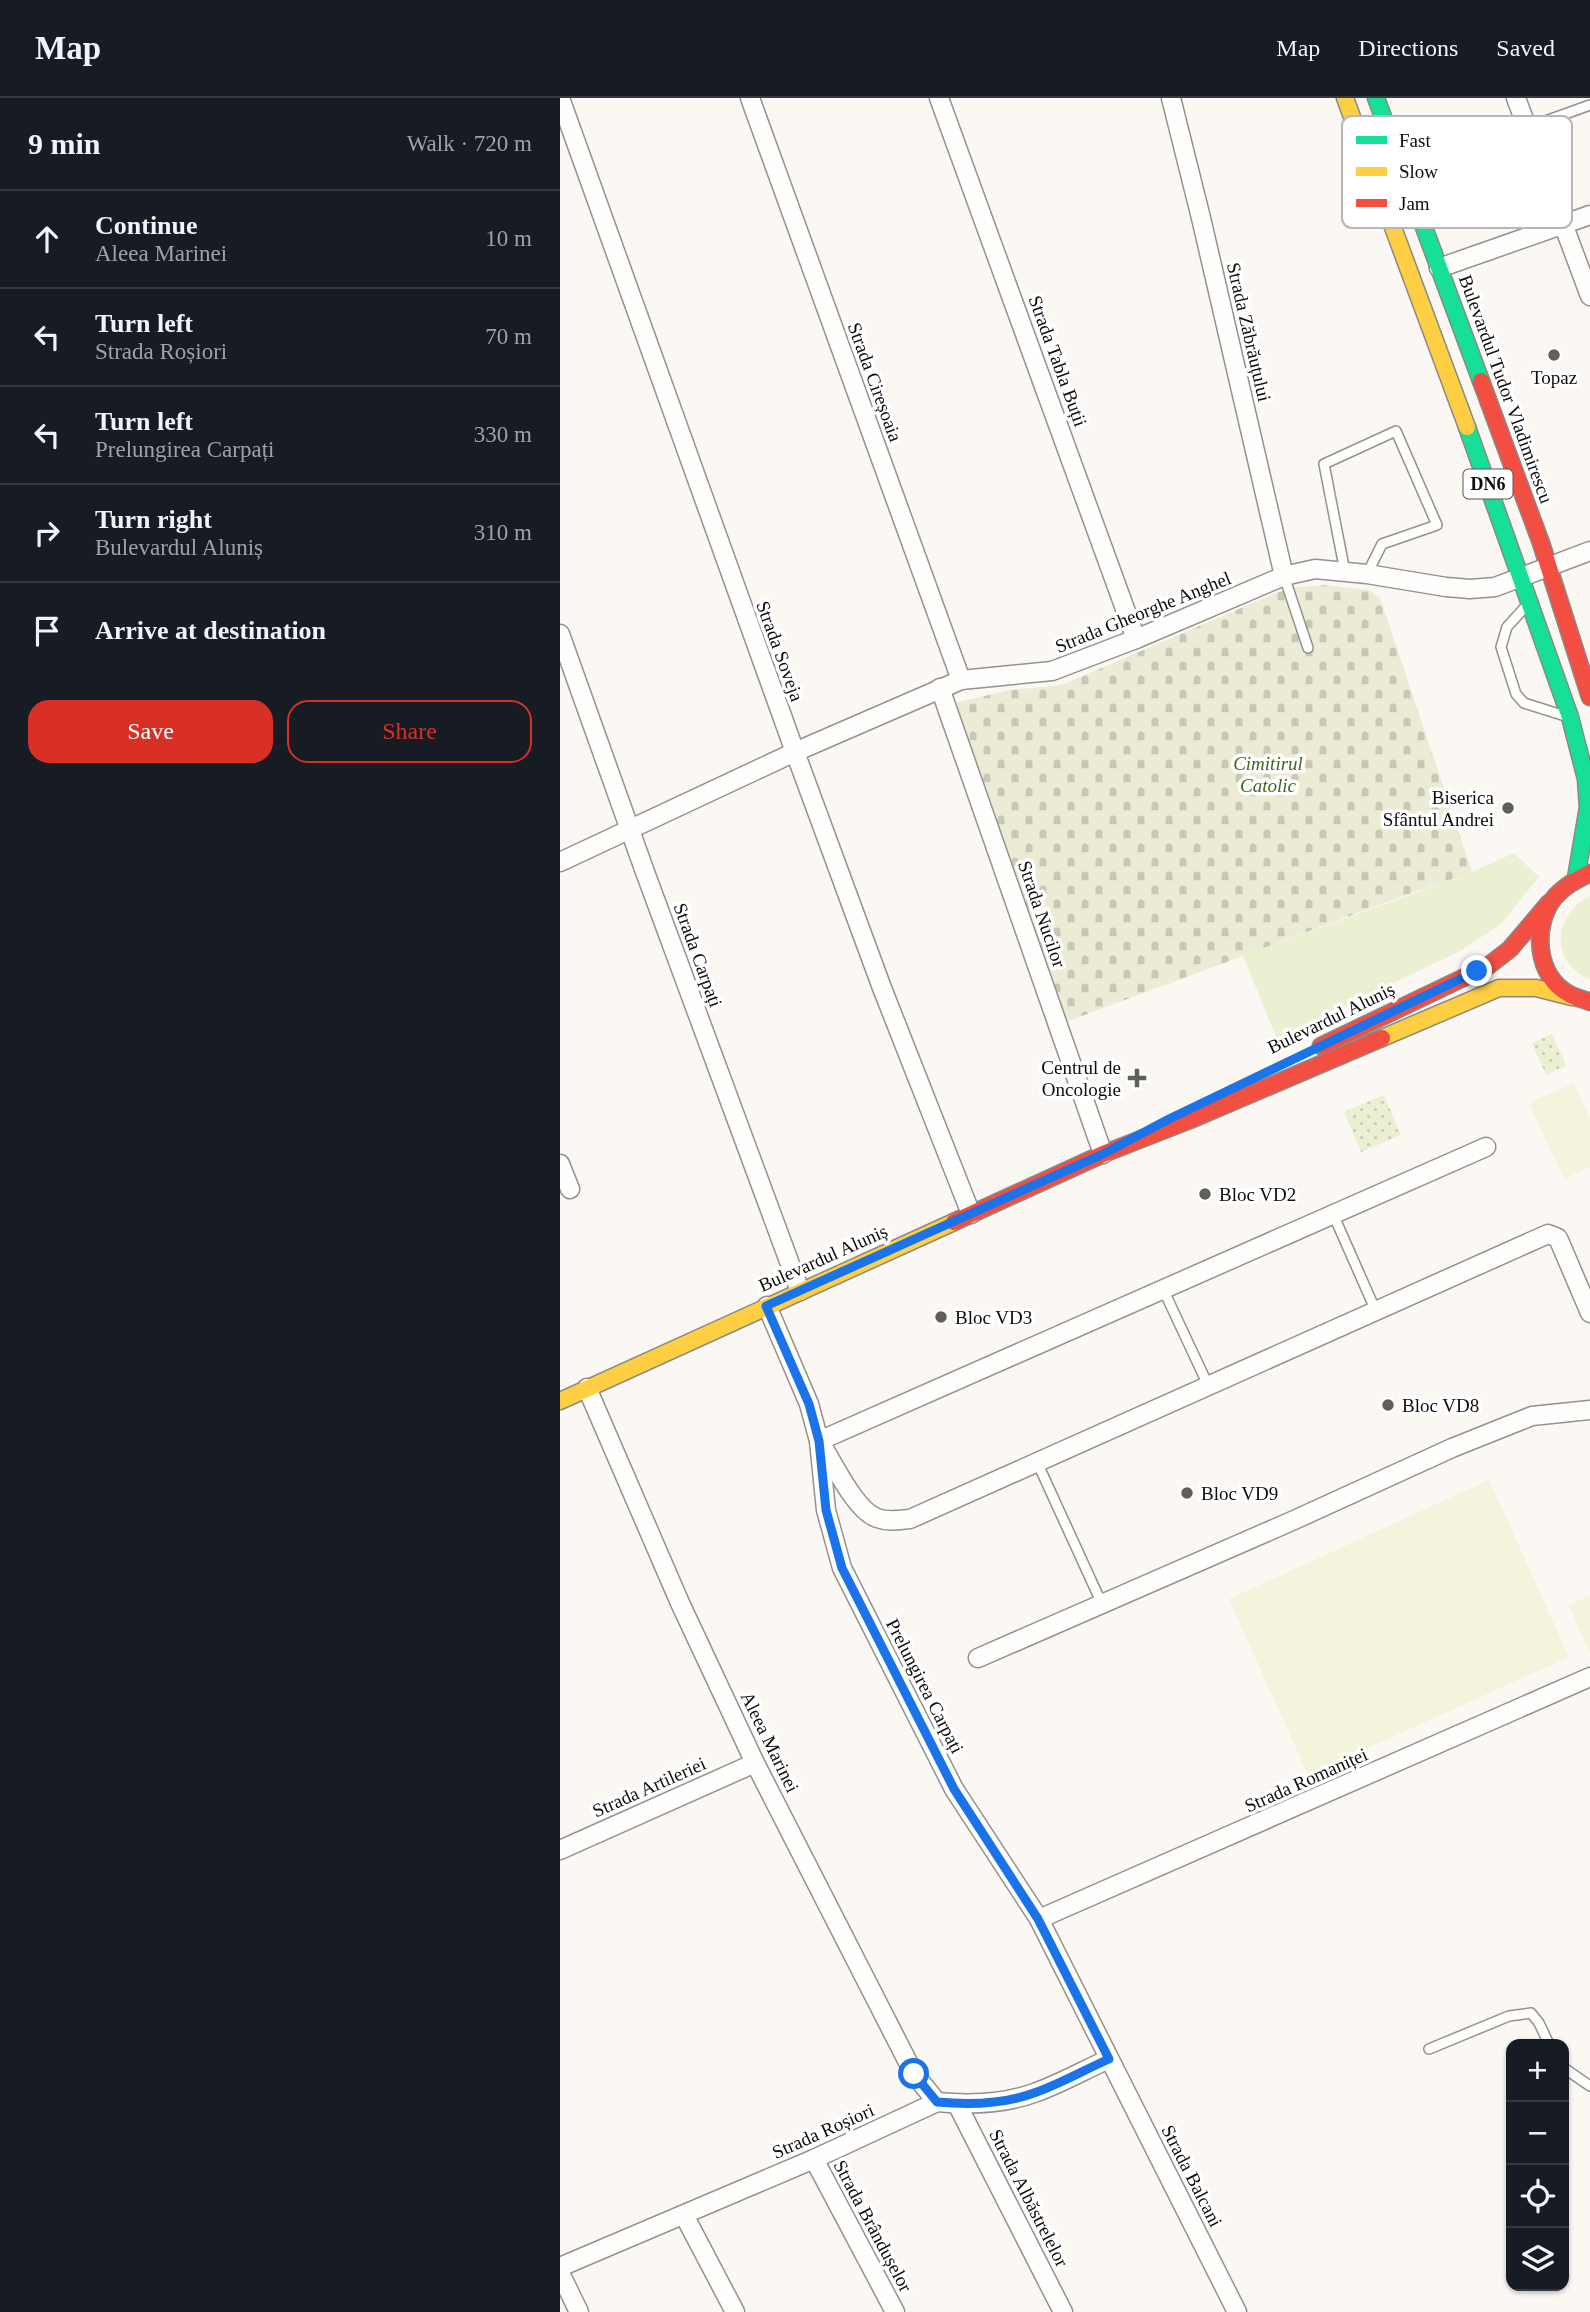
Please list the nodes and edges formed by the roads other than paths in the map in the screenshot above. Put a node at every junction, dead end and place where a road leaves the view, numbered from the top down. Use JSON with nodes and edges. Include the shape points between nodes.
{"nodes":[{"id":1,"x":750,"y":98,"type":"edge"},
{"id":2,"x":939,"y":98,"type":"edge"},
{"id":3,"x":1171,"y":98,"type":"edge"},
{"id":4,"x":1345,"y":98,"type":"edge"},
{"id":5,"x":1376,"y":98,"type":"edge"},
{"id":6,"x":1516,"y":98,"type":"edge"},
{"id":7,"x":560,"y":99,"type":"edge"},
{"id":8,"x":1590,"y":105,"type":"edge"},
{"id":9,"x":1352,"y":116,"type":"edge"},
{"id":10,"x":1383,"y":116,"type":"edge"},
{"id":11,"x":1523,"y":116,"type":"edge"},
{"id":12,"x":1560,"y":116,"type":"edge"},
{"id":13,"x":1590,"y":215,"type":"edge"},
{"id":14,"x":1572,"y":221,"type":"edge"},
{"id":15,"x":1393,"y":228,"type":"edge"},
{"id":16,"x":1425,"y":228,"type":"edge"},
{"id":17,"x":1552,"y":228,"type":"edge"},
{"id":18,"x":1564,"y":228,"type":"edge"},
{"id":19,"x":1440,"y":268,"type":"junction"},
{"id":20,"x":1590,"y":296,"type":"edge"},
{"id":21,"x":1590,"y":551,"type":"edge"},
{"id":22,"x":1548,"y":566,"type":"junction"},
{"id":23,"x":1345,"y":572,"type":"junction"},
{"id":24,"x":1367,"y":574,"type":"junction"},
{"id":25,"x":1284,"y":576,"type":"junction"},
{"id":26,"x":1522,"y":576,"type":"junction"},
{"id":27,"x":1530,"y":602,"type":"junction"},
{"id":28,"x":560,"y":634,"type":"edge"},
{"id":29,"x":1136,"y":639,"type":"junction"},
{"id":30,"x":1308,"y":648,"type":"dead end"},
{"id":31,"x":961,"y":680,"type":"junction"},
{"id":32,"x":940,"y":688,"type":"junction"},
{"id":33,"x":1590,"y":697,"type":"edge"},
{"id":34,"x":1570,"y":717,"type":"junction"},
{"id":35,"x":794,"y":752,"type":"junction"},
{"id":36,"x":630,"y":829,"type":"junction"},
{"id":37,"x":560,"y":862,"type":"edge"},
{"id":38,"x":1583,"y":876,"type":"edge"},
{"id":39,"x":1557,"y":892,"type":"junction"},
{"id":40,"x":1587,"y":1002,"type":"edge"},
{"id":41,"x":1486,"y":1147,"type":"dead end"},
{"id":42,"x":1103,"y":1154,"type":"junction"},
{"id":43,"x":560,"y":1164,"type":"edge"},
{"id":44,"x":570,"y":1189,"type":"dead end"},
{"id":45,"x":971,"y":1214,"type":"junction"},
{"id":46,"x":1333,"y":1214,"type":"junction"},
{"id":47,"x":1163,"y":1289,"type":"junction"},
{"id":48,"x":800,"y":1291,"type":"junction"},
{"id":49,"x":766,"y":1306,"type":"junction"},
{"id":50,"x":1376,"y":1309,"type":"junction"},
{"id":51,"x":1590,"y":1313,"type":"edge"},
{"id":52,"x":1208,"y":1385,"type":"junction"},
{"id":53,"x":587,"y":1388,"type":"junction"},
{"id":54,"x":560,"y":1401,"type":"edge"},
{"id":55,"x":1590,"y":1410,"type":"edge"},
{"id":56,"x":819,"y":1441,"type":"junction"},
{"id":57,"x":1037,"y":1462,"type":"junction"},
{"id":58,"x":1102,"y":1604,"type":"junction"},
{"id":59,"x":978,"y":1658,"type":"dead end"},
{"id":60,"x":1590,"y":1677,"type":"edge"},
{"id":61,"x":755,"y":1763,"type":"junction"},
{"id":62,"x":560,"y":1850,"type":"edge"},
{"id":63,"x":1038,"y":1919,"type":"junction"},
{"id":64,"x":1547,"y":2039,"type":"edge"},
{"id":65,"x":1429,"y":2049,"type":"dead end"},
{"id":66,"x":1109,"y":2059,"type":"junction"},
{"id":67,"x":1569,"y":2071,"type":"edge"},
{"id":68,"x":1590,"y":2086,"type":"edge"},
{"id":69,"x":937,"y":2102,"type":"junction"},
{"id":70,"x":957,"y":2104,"type":"junction"},
{"id":71,"x":814,"y":2159,"type":"junction"},
{"id":72,"x":684,"y":2215,"type":"junction"},
{"id":73,"x":560,"y":2267,"type":"edge"},
{"id":74,"x":560,"y":2273,"type":"edge"},
{"id":75,"x":579,"y":2312,"type":"edge"},
{"id":76,"x":735,"y":2312,"type":"edge"},
{"id":77,"x":895,"y":2312,"type":"edge"},
{"id":78,"x":1063,"y":2312,"type":"edge"},
{"id":79,"x":1237,"y":2312,"type":"edge"}],
"edges":[{"from":1,"to":31,"type":"street","name":"Strada Cireșoaia"},
{"from":2,"to":29,"type":"street","name":"Strada Tabla Buții"},
{"from":3,"to":25,"type":"street","name":"Strada Zăbrăuțului"},
{"from":4,"to":9,"type":"main road","number":"DN6"},
{"from":5,"to":10,"type":"main road","name":"Bulevardul Tudor Vladimirescu","number":"DN6"},
{"from":6,"to":11,"type":"street"},
{"from":7,"to":35,"type":"street","name":"Strada Soveja"},
{"from":8,"to":12,"type":"lane"},
{"from":13,"to":14,"type":"street"},
{"from":15,"to":26,"type":"main road","number":"DN6"},
{"from":16,"to":19,"type":"main road","name":"Bulevardul Tudor Vladimirescu","number":"DN6"},
{"from":17,"to":19,"type":"street"},
{"from":18,"to":20,"type":"street"},
{"from":19,"to":22,"type":"main road","name":"Bulevardul Tudor Vladimirescu","number":"DN6"},
{"from":21,"to":22,"type":"street","name":"Strada Gheorghe Anghel"},
{"from":22,"to":26,"type":"street","name":"Strada Gheorghe Anghel"},
{"from":22,"to":33,"type":"main road","name":"Bulevardul Tudor Vladimirescu","number":"DN6"},
{"from":23,"to":24,"type":"street","name":"Strada Gheorghe Anghel"},
{"from":23,"to":24,"type":"lane","via":[[1324,464],[1396,431],[1437,525],[1382,544]]},
{"from":23,"to":25,"type":"street","name":"Strada Gheorghe Anghel","via":[[1315,569]]},
{"from":24,"to":26,"type":"street","name":"Strada Gheorghe Anghel","via":[[1470,589],[1495,587]]},
{"from":25,"to":29,"type":"street","name":"Strada Gheorghe Anghel"},
{"from":25,"to":30,"type":"lane"},
{"from":26,"to":27,"type":"main road","number":"DN6"},
{"from":27,"to":34,"type":"main road","number":"DN6"},
{"from":27,"to":34,"type":"lane","via":[[1507,626],[1501,647],[1516,694],[1524,703]]},
{"from":28,"to":36,"type":"street","name":"Strada Carpați"},
{"from":29,"to":31,"type":"street","name":"Strada Gheorghe Anghel","via":[[1052,671]]},
{"from":31,"to":32,"type":"street","name":"Strada Gheorghe Anghel"},
{"from":32,"to":35,"type":"street","name":"Strada Gheorghe Anghel"},
{"from":32,"to":42,"type":"street","name":"Strada Nucilor"},
{"from":34,"to":38,"type":"main road","number":"DN6","via":[[1586,779]]},
{"from":35,"to":36,"type":"street","name":"Strada Gheorghe Anghel"},
{"from":35,"to":45,"type":"street","name":"Strada Soveja"},
{"from":36,"to":37,"type":"street","name":"Strada Gheorghe Anghel"},
{"from":36,"to":48,"type":"street","name":"Strada Carpați"},
{"from":38,"to":39,"type":"main road","number":"DN6"},
{"from":39,"to":40,"type":"main road","number":"DN6","via":[[1543,915],[1541,954],[1552,978],[1572,996]]},
{"from":39,"to":42,"type":"main road","name":"Bulevardul Aluniș","via":[[1510,949],[1488,966]]},
{"from":40,"to":42,"type":"main road","name":"Bulevardul Aluniș","via":[[1538,986],[1499,988]]},
{"from":41,"to":46,"type":"street"},
{"from":42,"to":45,"type":"main road","name":"Bulevardul Aluniș"},
{"from":43,"to":44,"type":"street"},
{"from":45,"to":48,"type":"main road","name":"Bulevardul Aluniș"},
{"from":46,"to":47,"type":"street"},
{"from":46,"to":50,"type":"lane"},
{"from":47,"to":52,"type":"lane"},
{"from":47,"to":56,"type":"street"},
{"from":48,"to":49,"type":"main road","name":"Bulevardul Aluniș"},
{"from":49,"to":53,"type":"main road","name":"Bulevardul Aluniș"},
{"from":49,"to":56,"type":"street","name":"Prelungirea Carpați","via":[[809,1404]]},
{"from":50,"to":51,"type":"street","via":[[1548,1234],[1558,1238]]},
{"from":50,"to":52,"type":"street"},
{"from":52,"to":57,"type":"street"},
{"from":53,"to":54,"type":"main road","name":"Bulevardul Aluniș"},
{"from":53,"to":61,"type":"street","name":"Aleea Marinei"},
{"from":55,"to":58,"type":"street","via":[[1532,1416]]},
{"from":56,"to":57,"type":"street","via":[[859,1504],[874,1517],[889,1521],[909,1519]]},
{"from":56,"to":63,"type":"street","name":"Prelungirea Carpați","via":[[826,1510],[842,1568],[954,1789]]},
{"from":57,"to":58,"type":"lane"},
{"from":58,"to":59,"type":"street"},
{"from":60,"to":63,"type":"street","name":"Strada Romaniței"},
{"from":61,"to":62,"type":"street","name":"Strada Artileriei"},
{"from":61,"to":69,"type":"street","name":"Aleea Marinei","via":[[914,2074]]},
{"from":63,"to":66,"type":"street","name":"Prelungirea Carpați"},
{"from":64,"to":65,"type":"lane","via":[[1531,2013],[1509,2016]]},
{"from":66,"to":70,"type":"street","via":[[1034,2093]]},
{"from":66,"to":79,"type":"street","name":"Strada Balcani"},
{"from":67,"to":68,"type":"lane"},
{"from":69,"to":70,"type":"street"},
{"from":69,"to":71,"type":"street","name":"Strada Roșiori"},
{"from":70,"to":78,"type":"street","name":"Strada Albăstrelelor"},
{"from":71,"to":72,"type":"street","name":"Strada Roșiori"},
{"from":71,"to":77,"type":"street","name":"Strada Brândușelor"},
{"from":72,"to":73,"type":"street","name":"Strada Roșiori"},
{"from":72,"to":76,"type":"street"},
{"from":74,"to":75,"type":"street"}]}
